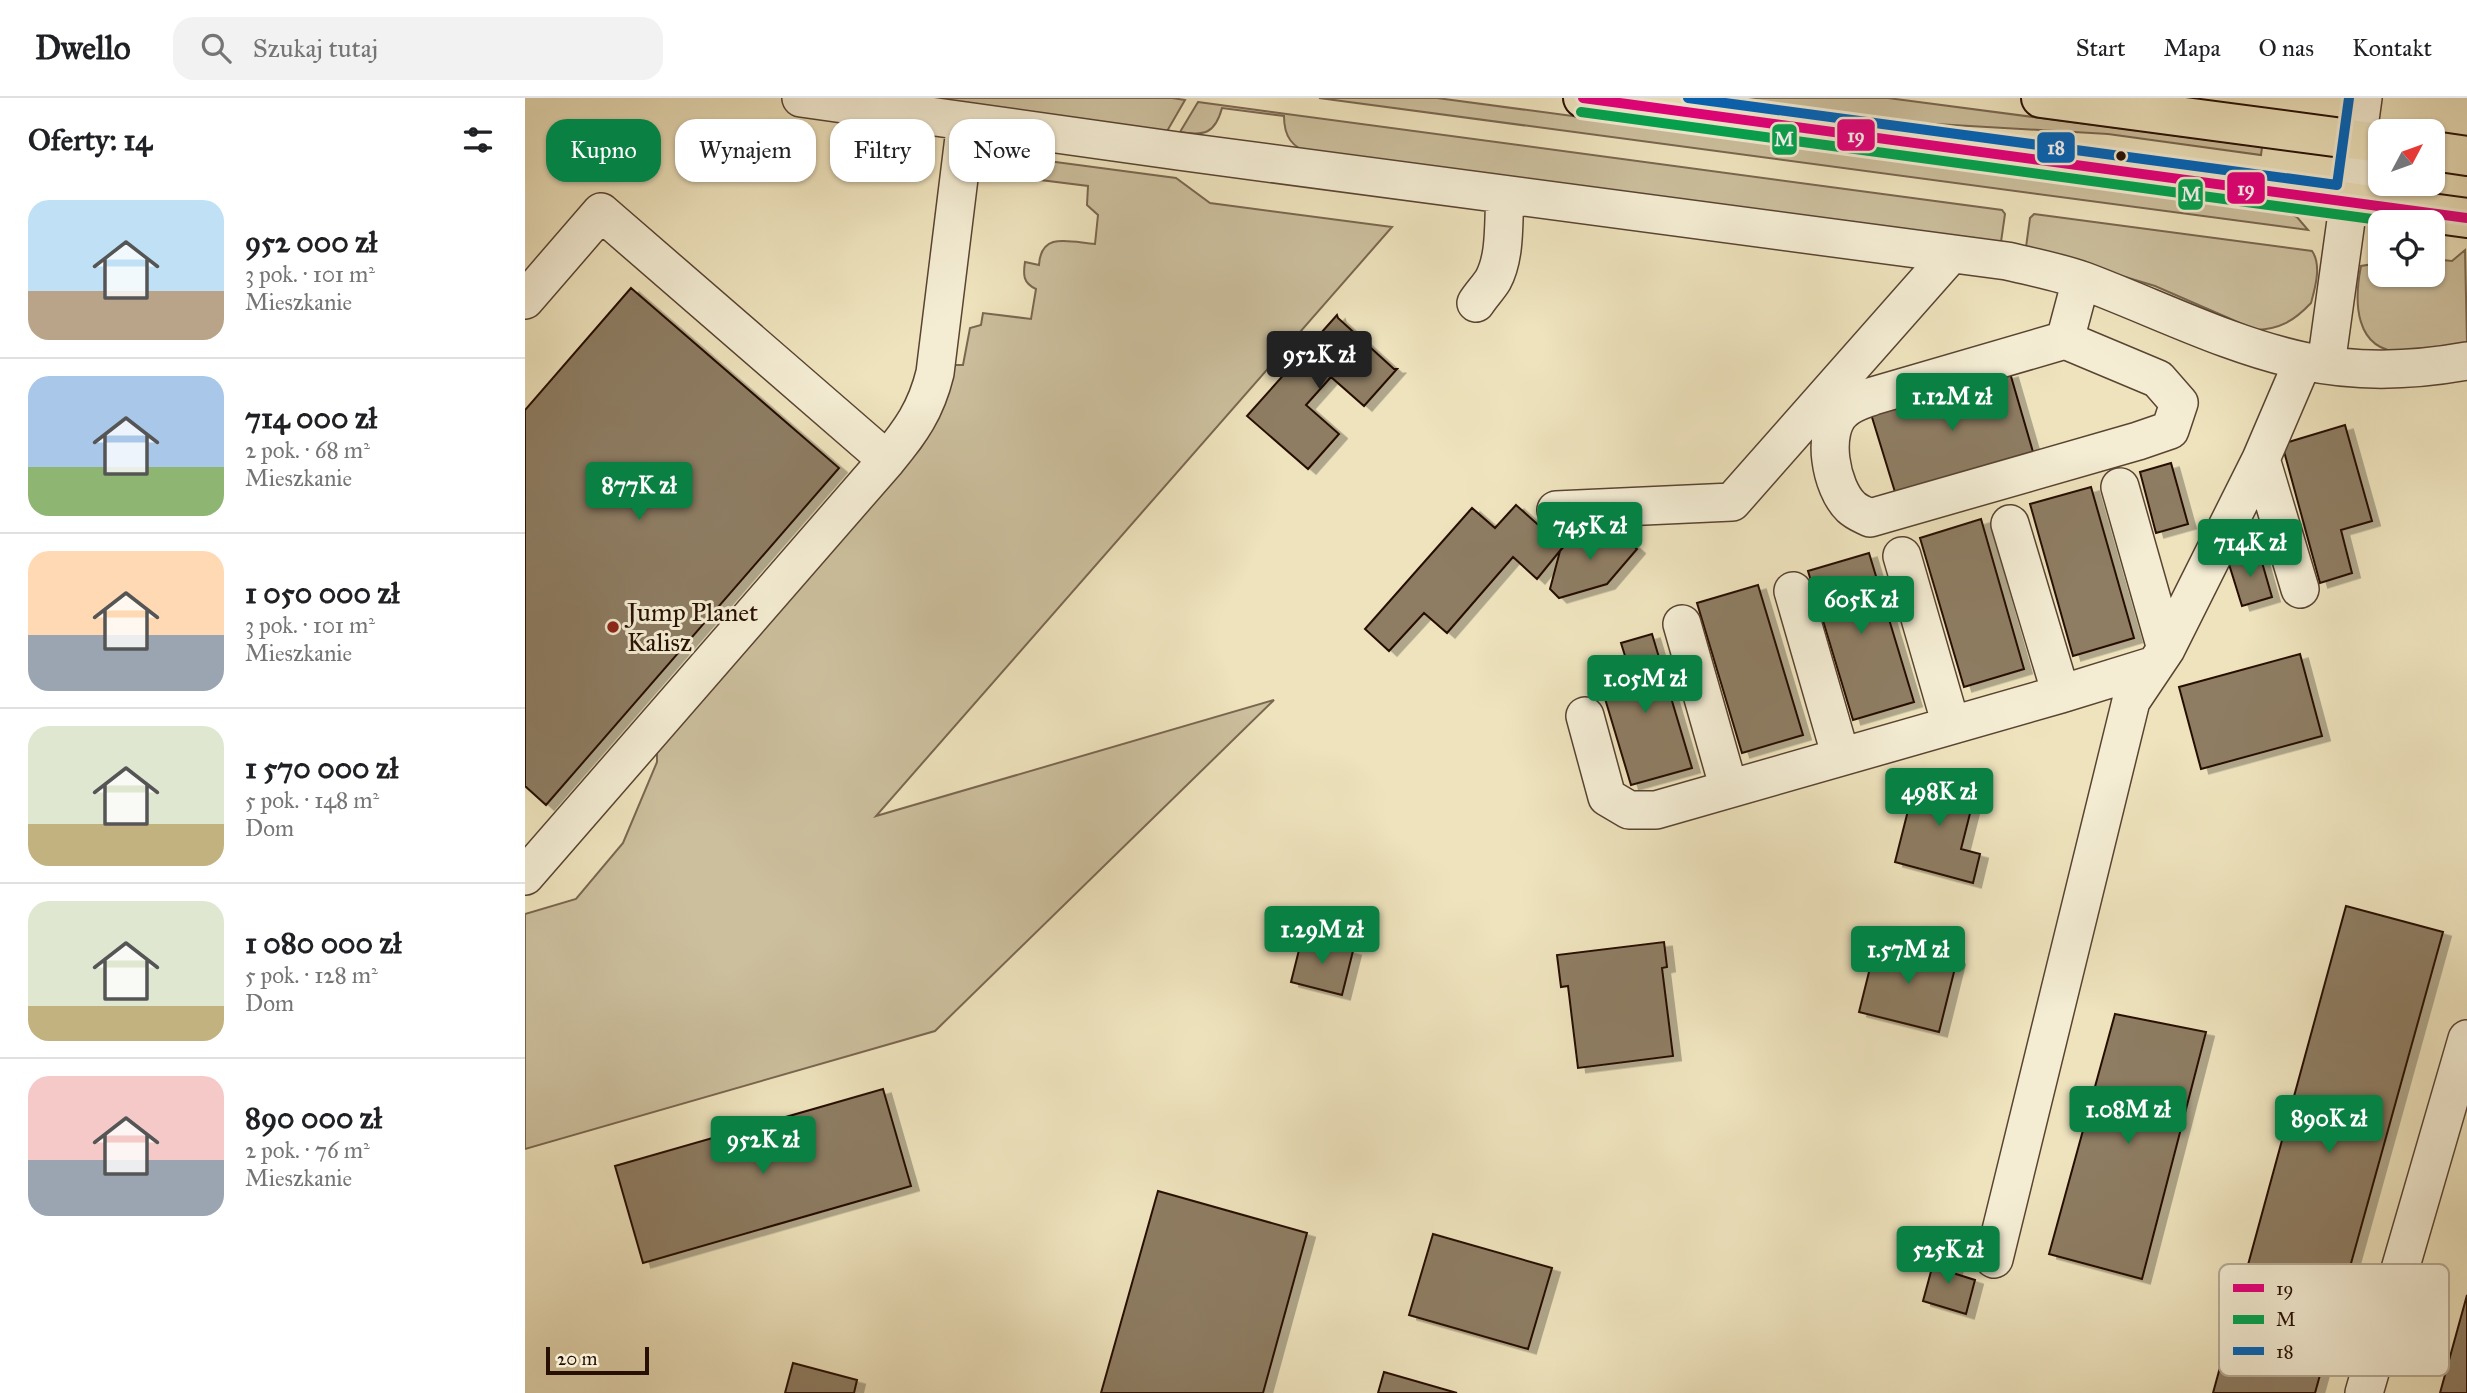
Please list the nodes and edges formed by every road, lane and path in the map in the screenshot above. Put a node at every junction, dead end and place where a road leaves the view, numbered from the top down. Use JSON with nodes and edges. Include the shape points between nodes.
{"nodes":[{"id":1,"x":801,"y":98,"type":"edge"},
{"id":2,"x":1583,"y":98,"type":"edge"},
{"id":3,"x":2041,"y":98,"type":"edge"},
{"id":4,"x":2363,"y":98,"type":"edge"},
{"id":5,"x":952,"y":119,"type":"edge"},
{"id":6,"x":1055,"y":133,"type":"edge"},
{"id":7,"x":2368,"y":134,"type":"edge"},
{"id":8,"x":2368,"y":141,"type":"edge"},
{"id":9,"x":2368,"y":144,"type":"edge"},
{"id":10,"x":2445,"y":153,"type":"edge"},
{"id":11,"x":2467,"y":156,"type":"edge"},
{"id":12,"x":958,"y":182,"type":"edge"},
{"id":13,"x":1506,"y":195,"type":"junction"},
{"id":14,"x":2349,"y":201,"type":"junction"},
{"id":15,"x":2467,"y":218,"type":"edge"},
{"id":16,"x":1951,"y":254,"type":"junction"},
{"id":17,"x":2081,"y":280,"type":"junction"},
{"id":18,"x":525,"y":300,"type":"edge"},
{"id":19,"x":1476,"y":303,"type":"dead end"},
{"id":20,"x":2065,"y":340,"type":"junction"},
{"id":21,"x":2467,"y":361,"type":"edge"},
{"id":22,"x":2314,"y":363,"type":"junction"},
{"id":23,"x":887,"y":460,"type":"junction"},
{"id":24,"x":2261,"y":460,"type":"junction"},
{"id":25,"x":2120,"y":487,"type":"dead end"},
{"id":26,"x":1556,"y":510,"type":"dead end"},
{"id":27,"x":2010,"y":524,"type":"dead end"},
{"id":28,"x":1902,"y":556,"type":"dead end"},
{"id":29,"x":2299,"y":589,"type":"dead end"},
{"id":30,"x":1793,"y":591,"type":"dead end"},
{"id":31,"x":1682,"y":624,"type":"dead end"},
{"id":32,"x":2160,"y":657,"type":"junction"},
{"id":33,"x":2061,"y":694,"type":"junction"},
{"id":34,"x":1584,"y":716,"type":"dead end"},
{"id":35,"x":1951,"y":725,"type":"junction"},
{"id":36,"x":1841,"y":757,"type":"junction"},
{"id":37,"x":1729,"y":789,"type":"junction"},
{"id":38,"x":525,"y":876,"type":"edge"},
{"id":39,"x":2467,"y":1039,"type":"edge"},
{"id":40,"x":1994,"y":1259,"type":"dead end"},
{"id":41,"x":2402,"y":1264,"type":"edge"},
{"id":42,"x":2369,"y":1376,"type":"edge"},
{"id":43,"x":2364,"y":1393,"type":"edge"}],
"edges":[{"from":1,"to":5,"type":"street"},
{"from":2,"to":14,"type":"main road"},
{"from":3,"to":8,"type":"main road"},
{"from":4,"to":7,"type":"street"},
{"from":6,"to":13,"type":"street"},
{"from":9,"to":14,"type":"street"},
{"from":10,"to":11,"type":"main road"},
{"from":12,"to":23,"type":"street","via":[[930,395],[920,417]]},
{"from":13,"to":16,"type":"street"},
{"from":13,"to":19,"type":"street","via":[[1497,269]]},
{"from":14,"to":15,"type":"main road"},
{"from":14,"to":22,"type":"street"},
{"from":16,"to":17,"type":"street","via":[[2007,261]]},
{"from":16,"to":26,"type":"street","via":[[1778,440],[1731,502]]},
{"from":17,"to":20,"type":"street"},
{"from":17,"to":22,"type":"street","via":[[2255,347]]},
{"from":18,"to":23,"type":"street","via":[[601,212]]},
{"from":20,"to":20,"type":"street","via":[[2158,379],[2179,403],[2170,430],[1870,518],[1852,509],[1839,492],[1830,460],[1833,427],[1842,411],[1873,396]]},
{"from":21,"to":22,"type":"street","via":[[2385,370]]},
{"from":22,"to":24,"type":"street"},
{"from":23,"to":38,"type":"street"},
{"from":24,"to":29,"type":"street"},
{"from":24,"to":32,"type":"street"},
{"from":25,"to":32,"type":"street"},
{"from":27,"to":33,"type":"street"},
{"from":28,"to":35,"type":"street"},
{"from":30,"to":36,"type":"street"},
{"from":31,"to":37,"type":"street"},
{"from":32,"to":33,"type":"street"},
{"from":32,"to":40,"type":"street","via":[[2131,701]]},
{"from":33,"to":35,"type":"street"},
{"from":34,"to":37,"type":"street","via":[[1607,797],[1629,810],[1656,810]]},
{"from":35,"to":36,"type":"street"},
{"from":36,"to":37,"type":"street"},
{"from":39,"to":41,"type":"street"},
{"from":42,"to":43,"type":"street"}]}
